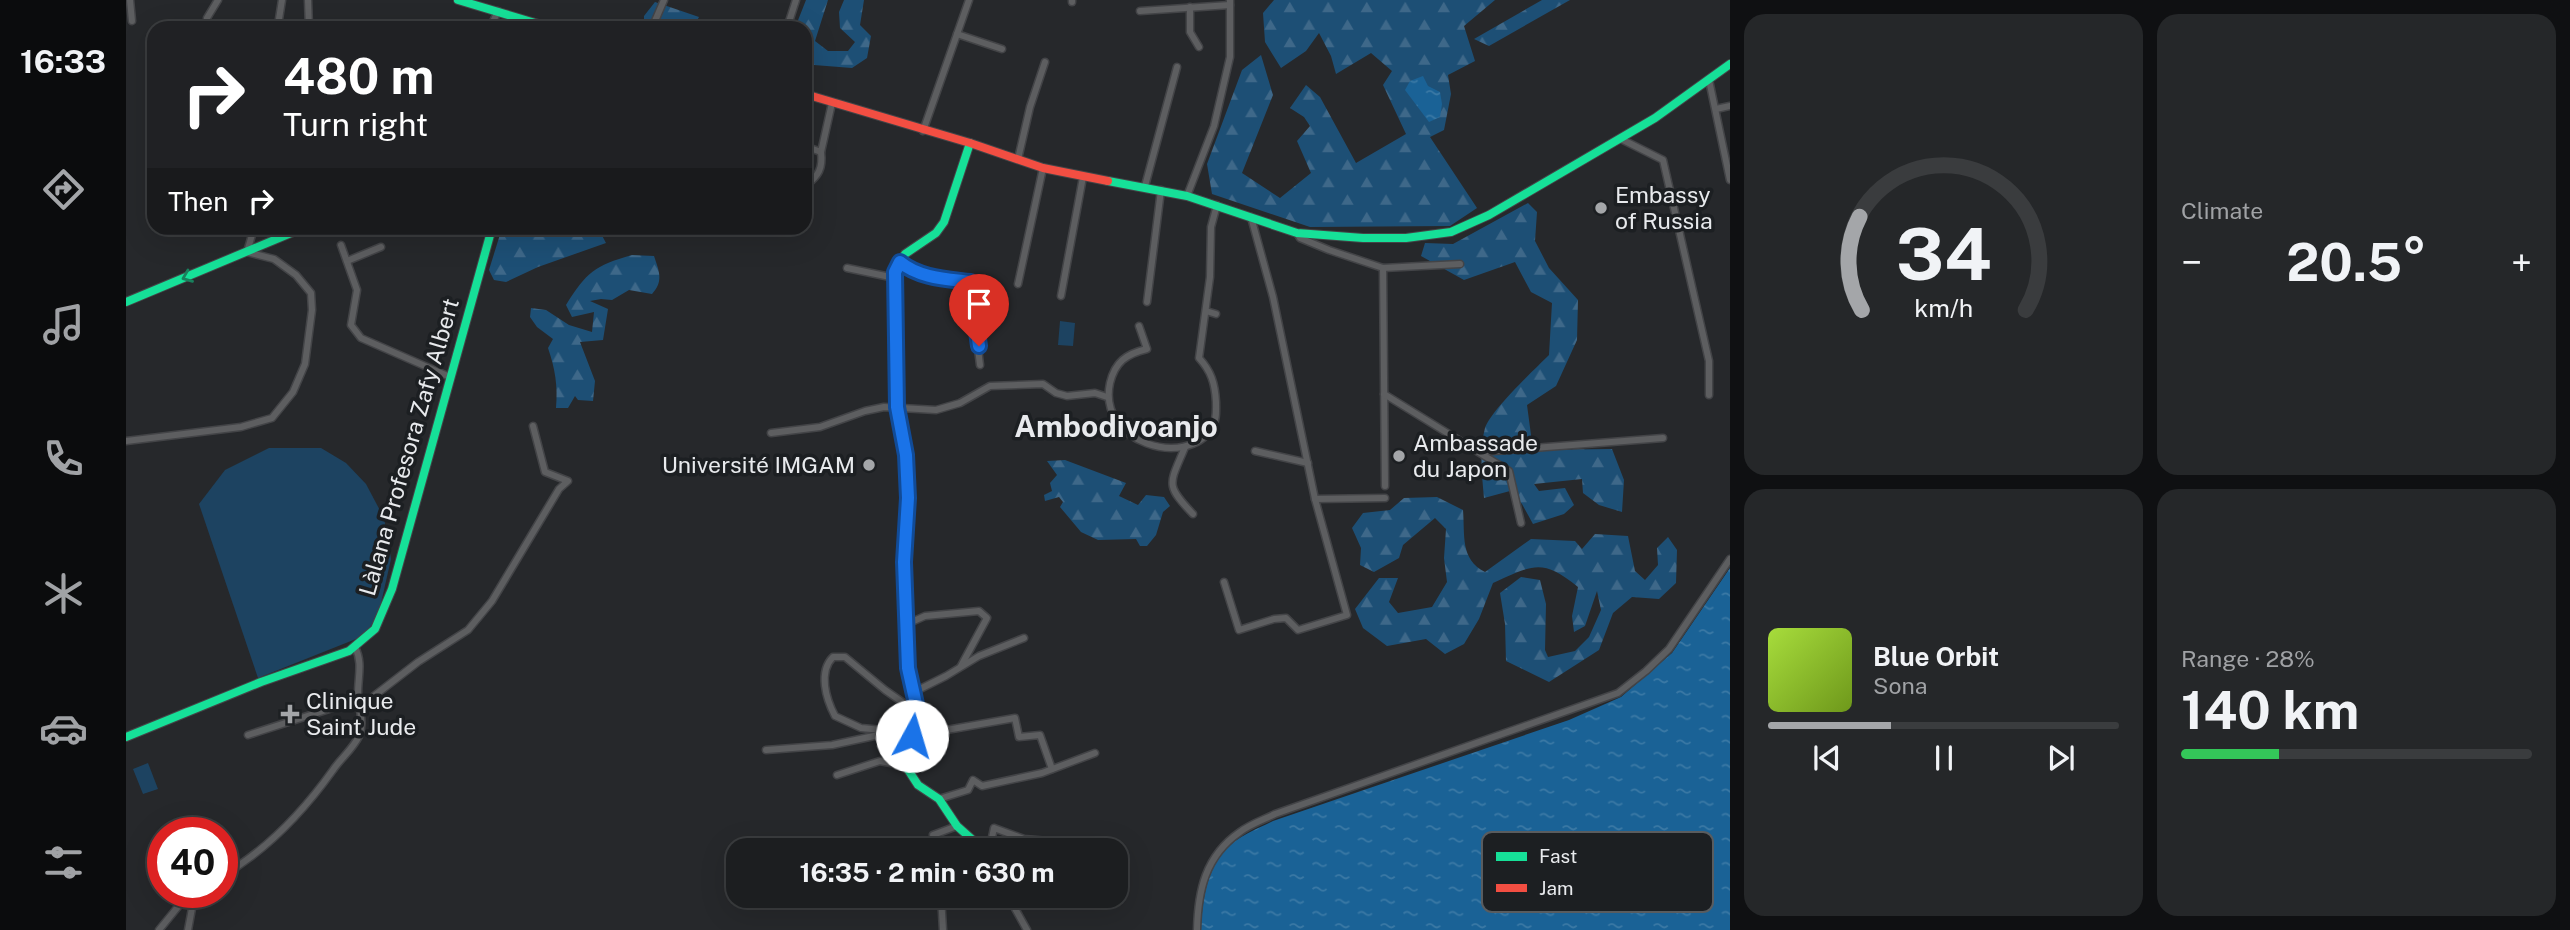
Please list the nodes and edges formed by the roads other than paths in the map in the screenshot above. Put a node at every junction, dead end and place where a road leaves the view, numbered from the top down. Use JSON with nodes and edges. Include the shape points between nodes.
{"nodes":[{"id":1,"x":130,"y":0,"type":"edge"},
{"id":2,"x":218,"y":0,"type":"edge"},
{"id":3,"x":282,"y":0,"type":"edge"},
{"id":4,"x":307,"y":0,"type":"edge"},
{"id":5,"x":458,"y":0,"type":"edge"},
{"id":6,"x":664,"y":0,"type":"edge"},
{"id":7,"x":796,"y":0,"type":"edge"},
{"id":8,"x":960,"y":0,"type":"edge"},
{"id":9,"x":969,"y":1,"type":"edge"},
{"id":10,"x":1230,"y":2,"type":"edge"},
{"id":11,"x":1190,"y":7,"type":"junction"},
{"id":12,"x":498,"y":11,"type":"junction"},
{"id":13,"x":1140,"y":11,"type":"dead end"},
{"id":14,"x":207,"y":18,"type":"dead end"},
{"id":15,"x":279,"y":19,"type":"dead end"},
{"id":16,"x":132,"y":21,"type":"dead end"},
{"id":17,"x":308,"y":21,"type":"edge"},
{"id":18,"x":494,"y":21,"type":"edge"},
{"id":19,"x":530,"y":21,"type":"edge"},
{"id":20,"x":655,"y":21,"type":"edge"},
{"id":21,"x":789,"y":21,"type":"edge"},
{"id":22,"x":957,"y":34,"type":"junction"},
{"id":23,"x":1199,"y":47,"type":"dead end"},
{"id":24,"x":1002,"y":49,"type":"dead end"},
{"id":25,"x":1045,"y":62,"type":"dead end"},
{"id":26,"x":1730,"y":64,"type":"edge"},
{"id":27,"x":1177,"y":68,"type":"dead end"},
{"id":28,"x":1709,"y":80,"type":"junction"},
{"id":29,"x":812,"y":96,"type":"edge"},
{"id":30,"x":832,"y":103,"type":"junction"},
{"id":31,"x":1730,"y":106,"type":"edge"},
{"id":32,"x":1716,"y":109,"type":"junction"},
{"id":33,"x":923,"y":131,"type":"junction"},
{"id":34,"x":1621,"y":139,"type":"junction"},
{"id":35,"x":970,"y":144,"type":"junction"},
{"id":36,"x":812,"y":149,"type":"edge"},
{"id":37,"x":821,"y":152,"type":"junction"},
{"id":38,"x":1018,"y":159,"type":"junction"},
{"id":39,"x":1043,"y":168,"type":"junction"},
{"id":40,"x":1083,"y":177,"type":"junction"},
{"id":41,"x":812,"y":180,"type":"edge"},
{"id":42,"x":1730,"y":180,"type":"edge"},
{"id":43,"x":1145,"y":186,"type":"junction"},
{"id":44,"x":1161,"y":190,"type":"junction"},
{"id":45,"x":1187,"y":196,"type":"junction"},
{"id":46,"x":1217,"y":205,"type":"junction"},
{"id":47,"x":1251,"y":217,"type":"junction"},
{"id":48,"x":1297,"y":233,"type":"junction"},
{"id":49,"x":252,"y":235,"type":"edge"},
{"id":50,"x":287,"y":235,"type":"edge"},
{"id":51,"x":490,"y":235,"type":"edge"},
{"id":52,"x":341,"y":245,"type":"dead end"},
{"id":53,"x":381,"y":247,"type":"dead end"},
{"id":54,"x":247,"y":252,"type":"junction"},
{"id":55,"x":346,"y":261,"type":"junction"},
{"id":56,"x":900,"y":262,"type":"junction"},
{"id":57,"x":1460,"y":264,"type":"dead end"},
{"id":58,"x":847,"y":268,"type":"dead end"},
{"id":59,"x":1382,"y":268,"type":"junction"},
{"id":60,"x":895,"y":278,"type":"junction"},
{"id":61,"x":1018,"y":284,"type":"dead end"},
{"id":62,"x":1061,"y":296,"type":"dead end"},
{"id":63,"x":126,"y":301,"type":"edge"},
{"id":64,"x":1147,"y":302,"type":"dead end"},
{"id":65,"x":1206,"y":312,"type":"junction"},
{"id":66,"x":1216,"y":314,"type":"dead end"},
{"id":67,"x":1139,"y":327,"type":"dead end"},
{"id":68,"x":980,"y":365,"type":"dead end"},
{"id":69,"x":450,"y":377,"type":"junction"},
{"id":70,"x":1384,"y":394,"type":"junction"},
{"id":71,"x":1709,"y":395,"type":"dead end"},
{"id":72,"x":1107,"y":397,"type":"junction"},
{"id":73,"x":897,"y":407,"type":"junction"},
{"id":74,"x":533,"y":426,"type":"dead end"},
{"id":75,"x":771,"y":433,"type":"dead end"},
{"id":76,"x":1663,"y":438,"type":"dead end"},
{"id":77,"x":126,"y":441,"type":"edge"},
{"id":78,"x":1185,"y":447,"type":"junction"},
{"id":79,"x":1255,"y":452,"type":"dead end"},
{"id":80,"x":1479,"y":452,"type":"junction"},
{"id":81,"x":1308,"y":463,"type":"junction"},
{"id":82,"x":1385,"y":486,"type":"dead end"},
{"id":83,"x":1385,"y":498,"type":"dead end"},
{"id":84,"x":1315,"y":499,"type":"junction"},
{"id":85,"x":1193,"y":514,"type":"dead end"},
{"id":86,"x":1521,"y":523,"type":"dead end"},
{"id":87,"x":1730,"y":559,"type":"edge"},
{"id":88,"x":1224,"y":582,"type":"dead end"},
{"id":89,"x":907,"y":624,"type":"junction"},
{"id":90,"x":1024,"y":638,"type":"dead end"},
{"id":91,"x":355,"y":646,"type":"junction"},
{"id":92,"x":961,"y":666,"type":"junction"},
{"id":93,"x":912,"y":693,"type":"junction"},
{"id":94,"x":359,"y":702,"type":"junction"},
{"id":95,"x":916,"y":706,"type":"junction"},
{"id":96,"x":918,"y":719,"type":"junction"},
{"id":97,"x":893,"y":731,"type":"junction"},
{"id":98,"x":248,"y":735,"type":"dead end"},
{"id":99,"x":912,"y":736,"type":"junction"},
{"id":100,"x":126,"y":737,"type":"edge"},
{"id":101,"x":766,"y":750,"type":"dead end"},
{"id":102,"x":1095,"y":753,"type":"dead end"},
{"id":103,"x":903,"y":762,"type":"junction"},
{"id":104,"x":1052,"y":769,"type":"junction"},
{"id":105,"x":837,"y":775,"type":"dead end"},
{"id":106,"x":939,"y":799,"type":"junction"},
{"id":107,"x":957,"y":826,"type":"junction"},
{"id":108,"x":934,"y":838,"type":"edge"},
{"id":109,"x":973,"y":838,"type":"edge"},
{"id":110,"x":990,"y":838,"type":"edge"},
{"id":111,"x":1021,"y":838,"type":"edge"},
{"id":112,"x":238,"y":867,"type":"edge"},
{"id":113,"x":179,"y":908,"type":"edge"},
{"id":114,"x":191,"y":908,"type":"edge"},
{"id":115,"x":942,"y":908,"type":"edge"},
{"id":116,"x":1015,"y":908,"type":"edge"},
{"id":117,"x":159,"y":930,"type":"edge"},
{"id":118,"x":188,"y":930,"type":"edge"},
{"id":119,"x":943,"y":930,"type":"edge"},
{"id":120,"x":1027,"y":930,"type":"edge"},
{"id":121,"x":1197,"y":930,"type":"edge"}],
"edges":[{"from":1,"to":16,"type":"street"},
{"from":2,"to":14,"type":"street"},
{"from":3,"to":15,"type":"street"},
{"from":4,"to":17,"type":"street"},
{"from":5,"to":12,"type":"main road"},
{"from":6,"to":20,"type":"street"},
{"from":7,"to":21,"type":"street"},
{"from":8,"to":9,"type":"street"},
{"from":9,"to":22,"type":"street"},
{"from":10,"to":11,"type":"street"},
{"from":10,"to":45,"type":"street","via":[[1230,57],[1214,126]]},
{"from":11,"to":13,"type":"street"},
{"from":11,"to":23,"type":"street","via":[[1190,32]]},
{"from":12,"to":18,"type":"street"},
{"from":12,"to":19,"type":"main road"},
{"from":22,"to":24,"type":"street"},
{"from":22,"to":33,"type":"street"},
{"from":25,"to":38,"type":"street"},
{"from":26,"to":28,"type":"main road"},
{"from":27,"to":43,"type":"street"},
{"from":28,"to":32,"type":"street"},
{"from":28,"to":34,"type":"main road"},
{"from":29,"to":30,"type":"main road"},
{"from":30,"to":33,"type":"main road"},
{"from":30,"to":37,"type":"street"},
{"from":31,"to":32,"type":"street"},
{"from":32,"to":42,"type":"street"},
{"from":33,"to":35,"type":"main road"},
{"from":34,"to":48,"type":"main road","via":[[1451,232],[1406,238]]},
{"from":34,"to":71,"type":"street","via":[[1663,160],[1709,361]]},
{"from":35,"to":38,"type":"main road"},
{"from":35,"to":56,"type":"main road","via":[[944,222]]},
{"from":36,"to":37,"type":"street"},
{"from":37,"to":41,"type":"street","via":[[822,164]]},
{"from":38,"to":39,"type":"main road"},
{"from":39,"to":40,"type":"main road"},
{"from":39,"to":61,"type":"street"},
{"from":40,"to":43,"type":"main road"},
{"from":40,"to":62,"type":"street"},
{"from":43,"to":44,"type":"main road"},
{"from":44,"to":45,"type":"main road"},
{"from":44,"to":64,"type":"street"},
{"from":45,"to":46,"type":"main road"},
{"from":46,"to":47,"type":"main road"},
{"from":46,"to":65,"type":"street","via":[[1211,227]]},
{"from":47,"to":48,"type":"main road"},
{"from":47,"to":81,"type":"street"},
{"from":48,"to":59,"type":"street"},
{"from":49,"to":54,"type":"street"},
{"from":50,"to":54,"type":"main road"},
{"from":51,"to":69,"type":"main road","name":"Làlana Profesora Zafy Albert"},
{"from":52,"to":55,"type":"street"},
{"from":53,"to":55,"type":"street"},
{"from":54,"to":63,"type":"main road","one_way":true},
{"from":54,"to":77,"type":"street","via":[[274,259],[311,293],[305,365],[293,393],[272,418],[262,421]]},
{"from":55,"to":69,"type":"street","via":[[357,290],[351,325],[361,338]]},
{"from":56,"to":60,"type":"main road"},
{"from":56,"to":68,"type":"street","via":[[926,275],[970,282]]},
{"from":57,"to":59,"type":"street"},
{"from":58,"to":60,"type":"street"},
{"from":59,"to":70,"type":"street"},
{"from":60,"to":73,"type":"main road"},
{"from":65,"to":66,"type":"street"},
{"from":65,"to":78,"type":"street","via":[[1199,358],[1210,370],[1216,415],[1206,435]]},
{"from":67,"to":72,"type":"street","via":[[1147,349],[1123,357],[1112,375]]},
{"from":69,"to":91,"type":"main road","name":"Làlana Profesora Zafy Albert","via":[[389,596],[373,631]]},
{"from":70,"to":80,"type":"street"},
{"from":70,"to":82,"type":"street"},
{"from":72,"to":73,"type":"street","via":[[1094,393],[1068,396],[1043,384],[1018,384],[990,386],[936,410]]},
{"from":72,"to":78,"type":"street","via":[[1124,432],[1154,447]]},
{"from":73,"to":75,"type":"street","via":[[865,411],[820,427]]},
{"from":73,"to":89,"type":"main road","via":[[908,498]]},
{"from":74,"to":94,"type":"street","via":[[545,472],[568,481],[492,601],[468,630],[370,699]]},
{"from":76,"to":80,"type":"street"},
{"from":78,"to":85,"type":"street","via":[[1171,482],[1173,494]]},
{"from":79,"to":81,"type":"street"},
{"from":80,"to":86,"type":"street","via":[[1509,471]]},
{"from":81,"to":84,"type":"street"},
{"from":83,"to":84,"type":"street"},
{"from":84,"to":88,"type":"street","via":[[1347,615],[1298,629],[1286,618],[1239,630]]},
{"from":87,"to":121,"type":"street","via":[[1669,649],[1618,692],[1275,814],[1240,832],[1209,867],[1198,897]]},
{"from":89,"to":92,"type":"street","via":[[925,617],[979,611],[987,618]]},
{"from":89,"to":93,"type":"main road"},
{"from":90,"to":92,"type":"street"},
{"from":91,"to":94,"type":"street","via":[[361,666]]},
{"from":91,"to":100,"type":"main road","name":"Làlana Profesora Zafy Albert"},
{"from":92,"to":93,"type":"street"},
{"from":93,"to":95,"type":"main road"},
{"from":94,"to":98,"type":"street"},
{"from":94,"to":112,"type":"street","via":[[360,734],[323,785],[288,826]]},
{"from":95,"to":96,"type":"main road"},
{"from":95,"to":97,"type":"street","via":[[905,704],[845,657],[829,661],[826,695],[835,716],[861,728]]},
{"from":96,"to":97,"type":"street"},
{"from":96,"to":99,"type":"main road"},
{"from":97,"to":101,"type":"street","via":[[832,745]]},
{"from":99,"to":103,"type":"main road"},
{"from":99,"to":104,"type":"street","via":[[1015,718],[1019,737],[1040,735]]},
{"from":102,"to":104,"type":"street"},
{"from":103,"to":105,"type":"street","via":[[880,761]]},
{"from":103,"to":106,"type":"main road","via":[[918,785]]},
{"from":104,"to":106,"type":"street","via":[[982,786],[973,780],[968,790]]},
{"from":106,"to":107,"type":"main road"},
{"from":107,"to":108,"type":"street"},
{"from":107,"to":109,"type":"main road"},
{"from":110,"to":111,"type":"street","via":[[994,828]]},
{"from":113,"to":117,"type":"street"},
{"from":114,"to":118,"type":"street"},
{"from":115,"to":119,"type":"street"},
{"from":116,"to":120,"type":"street"}]}
